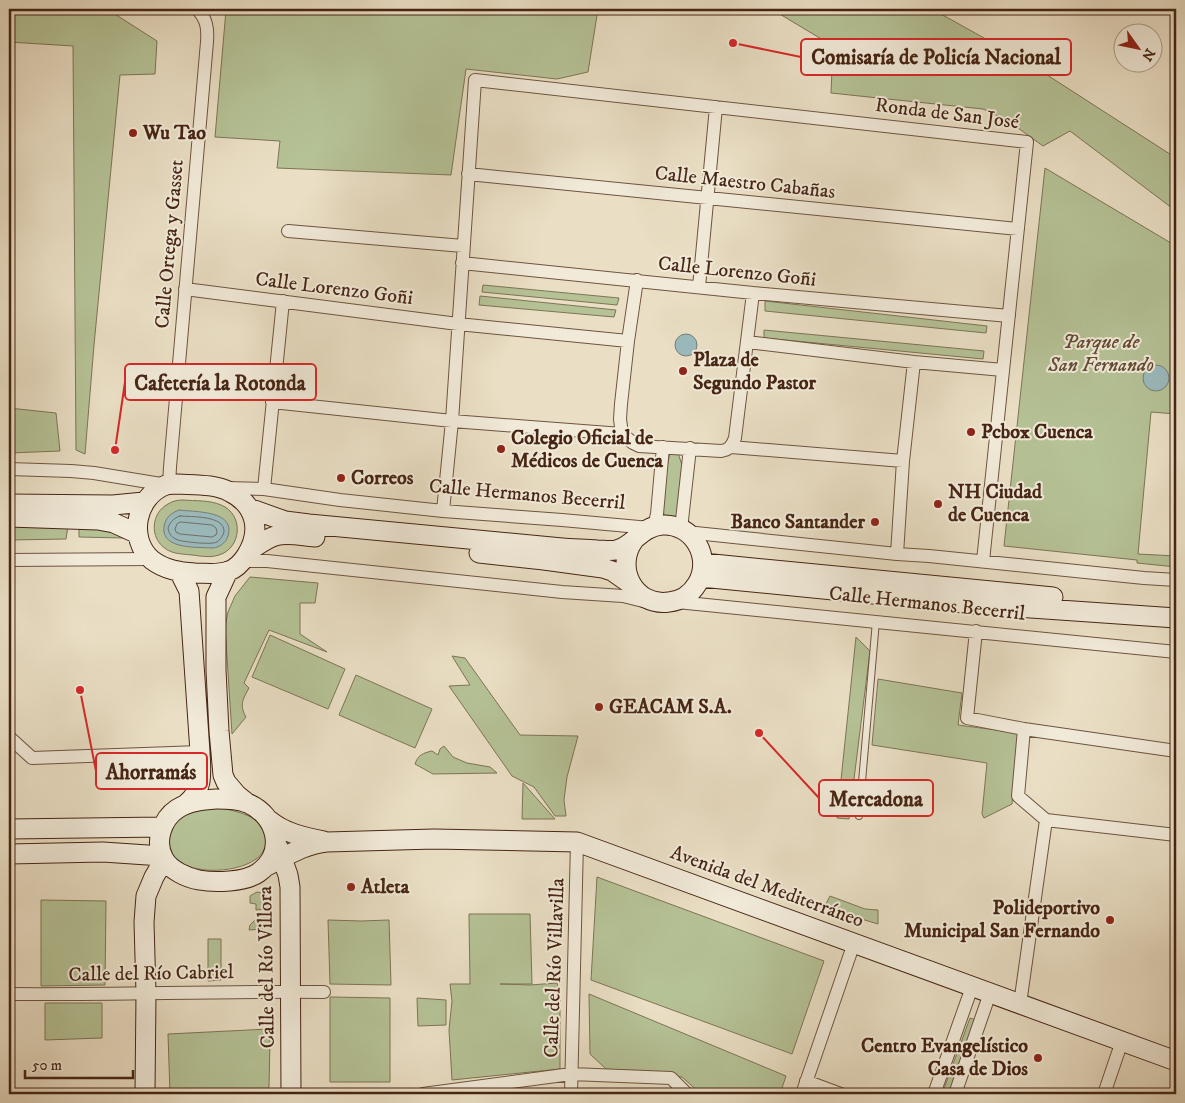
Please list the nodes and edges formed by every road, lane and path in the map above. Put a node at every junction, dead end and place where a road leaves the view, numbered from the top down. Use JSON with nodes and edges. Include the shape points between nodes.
{"nodes":[{"id":1,"x":197,"y":9,"type":"edge"},
{"id":2,"x":716,"y":107,"type":"junction"},
{"id":3,"x":468,"y":174,"type":"junction"},
{"id":4,"x":708,"y":198,"type":"junction"},
{"id":5,"x":1018,"y":229,"type":"junction"},
{"id":6,"x":288,"y":231,"type":"dead end"},
{"id":7,"x":463,"y":246,"type":"junction"},
{"id":8,"x":462,"y":263,"type":"junction"},
{"id":9,"x":637,"y":280,"type":"junction"},
{"id":10,"x":699,"y":287,"type":"junction"},
{"id":11,"x":185,"y":289,"type":"junction"},
{"id":12,"x":753,"y":293,"type":"junction"},
{"id":13,"x":283,"y":301,"type":"junction"},
{"id":14,"x":1009,"y":316,"type":"junction"},
{"id":15,"x":458,"y":324,"type":"junction"},
{"id":16,"x":628,"y":341,"type":"junction"},
{"id":17,"x":747,"y":342,"type":"junction"},
{"id":18,"x":914,"y":362,"type":"junction"},
{"id":19,"x":1003,"y":370,"type":"junction"},
{"id":20,"x":272,"y":402,"type":"junction"},
{"id":21,"x":452,"y":421,"type":"junction"},
{"id":22,"x":622,"y":434,"type":"junction"},
{"id":23,"x":663,"y":447,"type":"junction"},
{"id":24,"x":731,"y":447,"type":"junction"},
{"id":25,"x":690,"y":448,"type":"junction"},
{"id":26,"x":903,"y":461,"type":"junction"},
{"id":27,"x":9,"y":469,"type":"edge"},
{"id":28,"x":168,"y":485,"type":"junction"},
{"id":29,"x":221,"y":487,"type":"junction"},
{"id":30,"x":264,"y":489,"type":"junction"},
{"id":31,"x":144,"y":502,"type":"junction"},
{"id":32,"x":9,"y":504,"type":"edge"},
{"id":33,"x":249,"y":508,"type":"junction"},
{"id":34,"x":443,"y":511,"type":"junction"},
{"id":35,"x":9,"y":516,"type":"edge"},
{"id":36,"x":650,"y":528,"type":"junction"},
{"id":37,"x":683,"y":530,"type":"junction"},
{"id":38,"x":138,"y":534,"type":"junction"},
{"id":39,"x":634,"y":540,"type":"junction"},
{"id":40,"x":897,"y":554,"type":"junction"},
{"id":41,"x":9,"y":560,"type":"edge"},
{"id":42,"x":152,"y":560,"type":"junction"},
{"id":43,"x":240,"y":561,"type":"junction"},
{"id":44,"x":983,"y":561,"type":"junction"},
{"id":45,"x":702,"y":570,"type":"junction"},
{"id":46,"x":179,"y":572,"type":"junction"},
{"id":47,"x":1176,"y":580,"type":"edge"},
{"id":48,"x":632,"y":585,"type":"junction"},
{"id":49,"x":653,"y":601,"type":"junction"},
{"id":50,"x":674,"y":601,"type":"junction"},
{"id":51,"x":1176,"y":609,"type":"edge"},
{"id":52,"x":1176,"y":618,"type":"edge"},
{"id":53,"x":876,"y":622,"type":"junction"},
{"id":54,"x":976,"y":631,"type":"junction"},
{"id":55,"x":1176,"y":652,"type":"edge"},
{"id":56,"x":1024,"y":729,"type":"junction"},
{"id":57,"x":9,"y":737,"type":"edge"},
{"id":58,"x":1176,"y":751,"type":"edge"},
{"id":59,"x":200,"y":752,"type":"junction"},
{"id":60,"x":247,"y":803,"type":"junction"},
{"id":61,"x":186,"y":804,"type":"junction"},
{"id":62,"x":859,"y":816,"type":"dead end"},
{"id":63,"x":269,"y":820,"type":"junction"},
{"id":64,"x":1046,"y":820,"type":"junction"},
{"id":65,"x":162,"y":827,"type":"junction"},
{"id":66,"x":9,"y":829,"type":"edge"},
{"id":67,"x":1176,"y":835,"type":"edge"},
{"id":68,"x":327,"y":842,"type":"junction"},
{"id":69,"x":577,"y":842,"type":"junction"},
{"id":70,"x":279,"y":849,"type":"junction"},
{"id":71,"x":9,"y":854,"type":"edge"},
{"id":72,"x":163,"y":858,"type":"junction"},
{"id":73,"x":854,"y":943,"type":"junction"},
{"id":74,"x":981,"y":990,"type":"junction"},
{"id":75,"x":291,"y":992,"type":"junction"},
{"id":76,"x":324,"y":992,"type":"dead end"},
{"id":77,"x":9,"y":994,"type":"edge"},
{"id":78,"x":146,"y":994,"type":"junction"},
{"id":79,"x":1020,"y":1004,"type":"junction"},
{"id":80,"x":1122,"y":1042,"type":"junction"},
{"id":81,"x":1176,"y":1058,"type":"edge"},
{"id":82,"x":571,"y":1074,"type":"junction"},
{"id":83,"x":806,"y":1081,"type":"junction"},
{"id":84,"x":145,"y":1094,"type":"edge"},
{"id":85,"x":291,"y":1094,"type":"edge"},
{"id":86,"x":423,"y":1094,"type":"edge"},
{"id":87,"x":571,"y":1094,"type":"edge"},
{"id":88,"x":687,"y":1094,"type":"edge"},
{"id":89,"x":802,"y":1094,"type":"edge"},
{"id":90,"x":841,"y":1094,"type":"edge"},
{"id":91,"x":934,"y":1094,"type":"edge"},
{"id":92,"x":955,"y":1094,"type":"edge"},
{"id":93,"x":1104,"y":1094,"type":"edge"}],
"edges":[{"from":1,"to":11,"type":"street","name":"Calle Ortega y Gasset","via":[[205,20],[208,34]]},
{"from":2,"to":3,"type":"street","name":"Ronda de San José","via":[[475,80]]},
{"from":2,"to":4,"type":"street"},
{"from":2,"to":5,"type":"street","name":"Ronda de San José","via":[[1027,142]]},
{"from":3,"to":4,"type":"street","name":"Calle Maestro Cabañas"},
{"from":3,"to":7,"type":"street"},
{"from":4,"to":5,"type":"street","name":"Calle Maestro Cabañas"},
{"from":4,"to":10,"type":"street"},
{"from":5,"to":14,"type":"street","name":"Ronda de San José"},
{"from":6,"to":7,"type":"street"},
{"from":7,"to":8,"type":"street"},
{"from":8,"to":9,"type":"street","name":"Calle Lorenzo Goñi"},
{"from":8,"to":15,"type":"street"},
{"from":9,"to":10,"type":"street","name":"Calle Lorenzo Goñi"},
{"from":9,"to":16,"type":"street"},
{"from":10,"to":12,"type":"street","name":"Calle Lorenzo Goñi"},
{"from":11,"to":13,"type":"street","name":"Calle Lorenzo Goñi"},
{"from":11,"to":28,"type":"street","name":"Calle Ortega y Gasset"},
{"from":12,"to":14,"type":"street","name":"Calle Lorenzo Goñi"},
{"from":12,"to":17,"type":"street"},
{"from":13,"to":15,"type":"street","name":"Calle Lorenzo Goñi"},
{"from":13,"to":20,"type":"street"},
{"from":14,"to":19,"type":"street","name":"Ronda de San José"},
{"from":15,"to":16,"type":"street","name":"Calle Lorenzo Goñi"},
{"from":15,"to":21,"type":"street"},
{"from":16,"to":22,"type":"street","via":[[620,419]]},
{"from":17,"to":18,"type":"street"},
{"from":17,"to":24,"type":"street","via":[[735,438]]},
{"from":18,"to":19,"type":"street"},
{"from":18,"to":26,"type":"street"},
{"from":19,"to":44,"type":"street","name":"Ronda de San José"},
{"from":20,"to":21,"type":"street"},
{"from":20,"to":30,"type":"street"},
{"from":21,"to":22,"type":"street"},
{"from":21,"to":34,"type":"street"},
{"from":22,"to":23,"type":"street","via":[[640,446]]},
{"from":23,"to":25,"type":"street"},
{"from":23,"to":36,"type":"street","via":[[657,514]]},
{"from":24,"to":25,"type":"street","via":[[721,451]]},
{"from":24,"to":26,"type":"street"},
{"from":25,"to":37,"type":"street"},
{"from":26,"to":40,"type":"street"},
{"from":27,"to":28,"type":"street","via":[[94,473]]},
{"from":28,"to":29,"type":"street"},
{"from":28,"to":31,"type":"street"},
{"from":29,"to":30,"type":"street","name":"Calle Hermanos Becerril"},
{"from":29,"to":33,"type":"street","via":[[240,498]]},
{"from":30,"to":34,"type":"street","name":"Calle Hermanos Becerril"},
{"from":31,"to":32,"type":"street","via":[[114,506]]},
{"from":31,"to":38,"type":"street","via":[[137,522]]},
{"from":33,"to":39,"type":"street","name":"Calle Hermanos Becerril","via":[[285,521],[562,548],[614,551]]},
{"from":33,"to":43,"type":"street","via":[[253,516],[254,540]]},
{"from":34,"to":36,"type":"street","name":"Calle Hermanos Becerril"},
{"from":35,"to":38,"type":"street","via":[[114,523]]},
{"from":36,"to":37,"type":"street","name":"Calle Hermanos Becerril","via":[[667,525]]},
{"from":36,"to":39,"type":"street","name":"Calle Hermanos Becerril"},
{"from":37,"to":40,"type":"street","name":"Calle Hermanos Becerril"},
{"from":37,"to":45,"type":"street","via":[[699,547]]},
{"from":38,"to":42,"type":"street","via":[[141,545]]},
{"from":39,"to":48,"type":"street","name":"Calle Hermanos Becerril","via":[[626,559],[627,575]]},
{"from":40,"to":44,"type":"street","name":"Calle Hermanos Becerril"},
{"from":41,"to":42,"type":"street"},
{"from":42,"to":46,"type":"street"},
{"from":43,"to":46,"type":"street","via":[[214,574]]},
{"from":43,"to":48,"type":"street","via":[[264,541],[276,536],[307,536],[593,566],[612,571]]},
{"from":43,"to":49,"type":"street","name":"Calle Hermanos Becerril"},
{"from":43,"to":60,"type":"street","via":[[216,597],[216,670],[223,775]]},
{"from":44,"to":47,"type":"street","name":"Calle Hermanos Becerril"},
{"from":45,"to":50,"type":"street","via":[[692,592]]},
{"from":45,"to":51,"type":"street","name":"Calle Hermanos Becerril","via":[[1110,601]]},
{"from":45,"to":52,"type":"street","name":"Calle Hermanos Becerril","via":[[974,604]]},
{"from":46,"to":59,"type":"street","via":[[189,591]]},
{"from":48,"to":49,"type":"street"},
{"from":49,"to":50,"type":"street","name":"Calle Hermanos Becerril"},
{"from":50,"to":53,"type":"street","name":"Calle Hermanos Becerril"},
{"from":53,"to":54,"type":"street","name":"Calle Hermanos Becerril"},
{"from":53,"to":62,"type":"lane"},
{"from":54,"to":55,"type":"street","name":"Calle Hermanos Becerril"},
{"from":54,"to":56,"type":"street","via":[[967,718]]},
{"from":56,"to":58,"type":"street"},
{"from":56,"to":64,"type":"street","via":[[1018,796]]},
{"from":57,"to":59,"type":"street","via":[[32,758]]},
{"from":59,"to":61,"type":"street","via":[[198,790]]},
{"from":60,"to":61,"type":"street","via":[[218,799]]},
{"from":60,"to":63,"type":"street"},
{"from":61,"to":65,"type":"street","via":[[172,813]]},
{"from":63,"to":68,"type":"street","via":[[284,830]]},
{"from":63,"to":70,"type":"street"},
{"from":64,"to":67,"type":"street"},
{"from":64,"to":79,"type":"street"},
{"from":65,"to":66,"type":"street"},
{"from":65,"to":72,"type":"street","via":[[160,844]]},
{"from":68,"to":69,"type":"street","name":"Avenida del Mediterráneo","via":[[434,839]]},
{"from":68,"to":70,"type":"street"},
{"from":69,"to":73,"type":"street","name":"Avenida del Mediterráneo"},
{"from":69,"to":82,"type":"street","name":"Calle del Río Villavilla"},
{"from":70,"to":72,"type":"street","via":[[254,875],[222,881],[201,881],[186,876]]},
{"from":70,"to":75,"type":"street","name":"Calle del Río Villora","via":[[290,887]]},
{"from":71,"to":72,"type":"street","via":[[103,852]]},
{"from":72,"to":78,"type":"street","via":[[146,896]]},
{"from":73,"to":74,"type":"street","name":"Avenida del Mediterráneo"},
{"from":73,"to":83,"type":"street"},
{"from":74,"to":79,"type":"street","name":"Avenida del Mediterráneo"},
{"from":74,"to":91,"type":"street"},
{"from":74,"to":92,"type":"street"},
{"from":75,"to":76,"type":"street","name":"Calle del Río Cabriel"},
{"from":75,"to":78,"type":"street","name":"Calle del Río Cabriel"},
{"from":75,"to":85,"type":"street","name":"Calle del Río Villora"},
{"from":77,"to":78,"type":"street","name":"Calle del Río Cabriel"},
{"from":78,"to":84,"type":"street"},
{"from":79,"to":80,"type":"street","name":"Avenida del Mediterráneo"},
{"from":80,"to":81,"type":"street","name":"Avenida del Mediterráneo"},
{"from":80,"to":93,"type":"street"},
{"from":82,"to":86,"type":"street"},
{"from":82,"to":87,"type":"street","name":"Calle del Río Villavilla"},
{"from":82,"to":88,"type":"street","via":[[671,1078]]},
{"from":83,"to":89,"type":"street"},
{"from":83,"to":90,"type":"street"}]}
